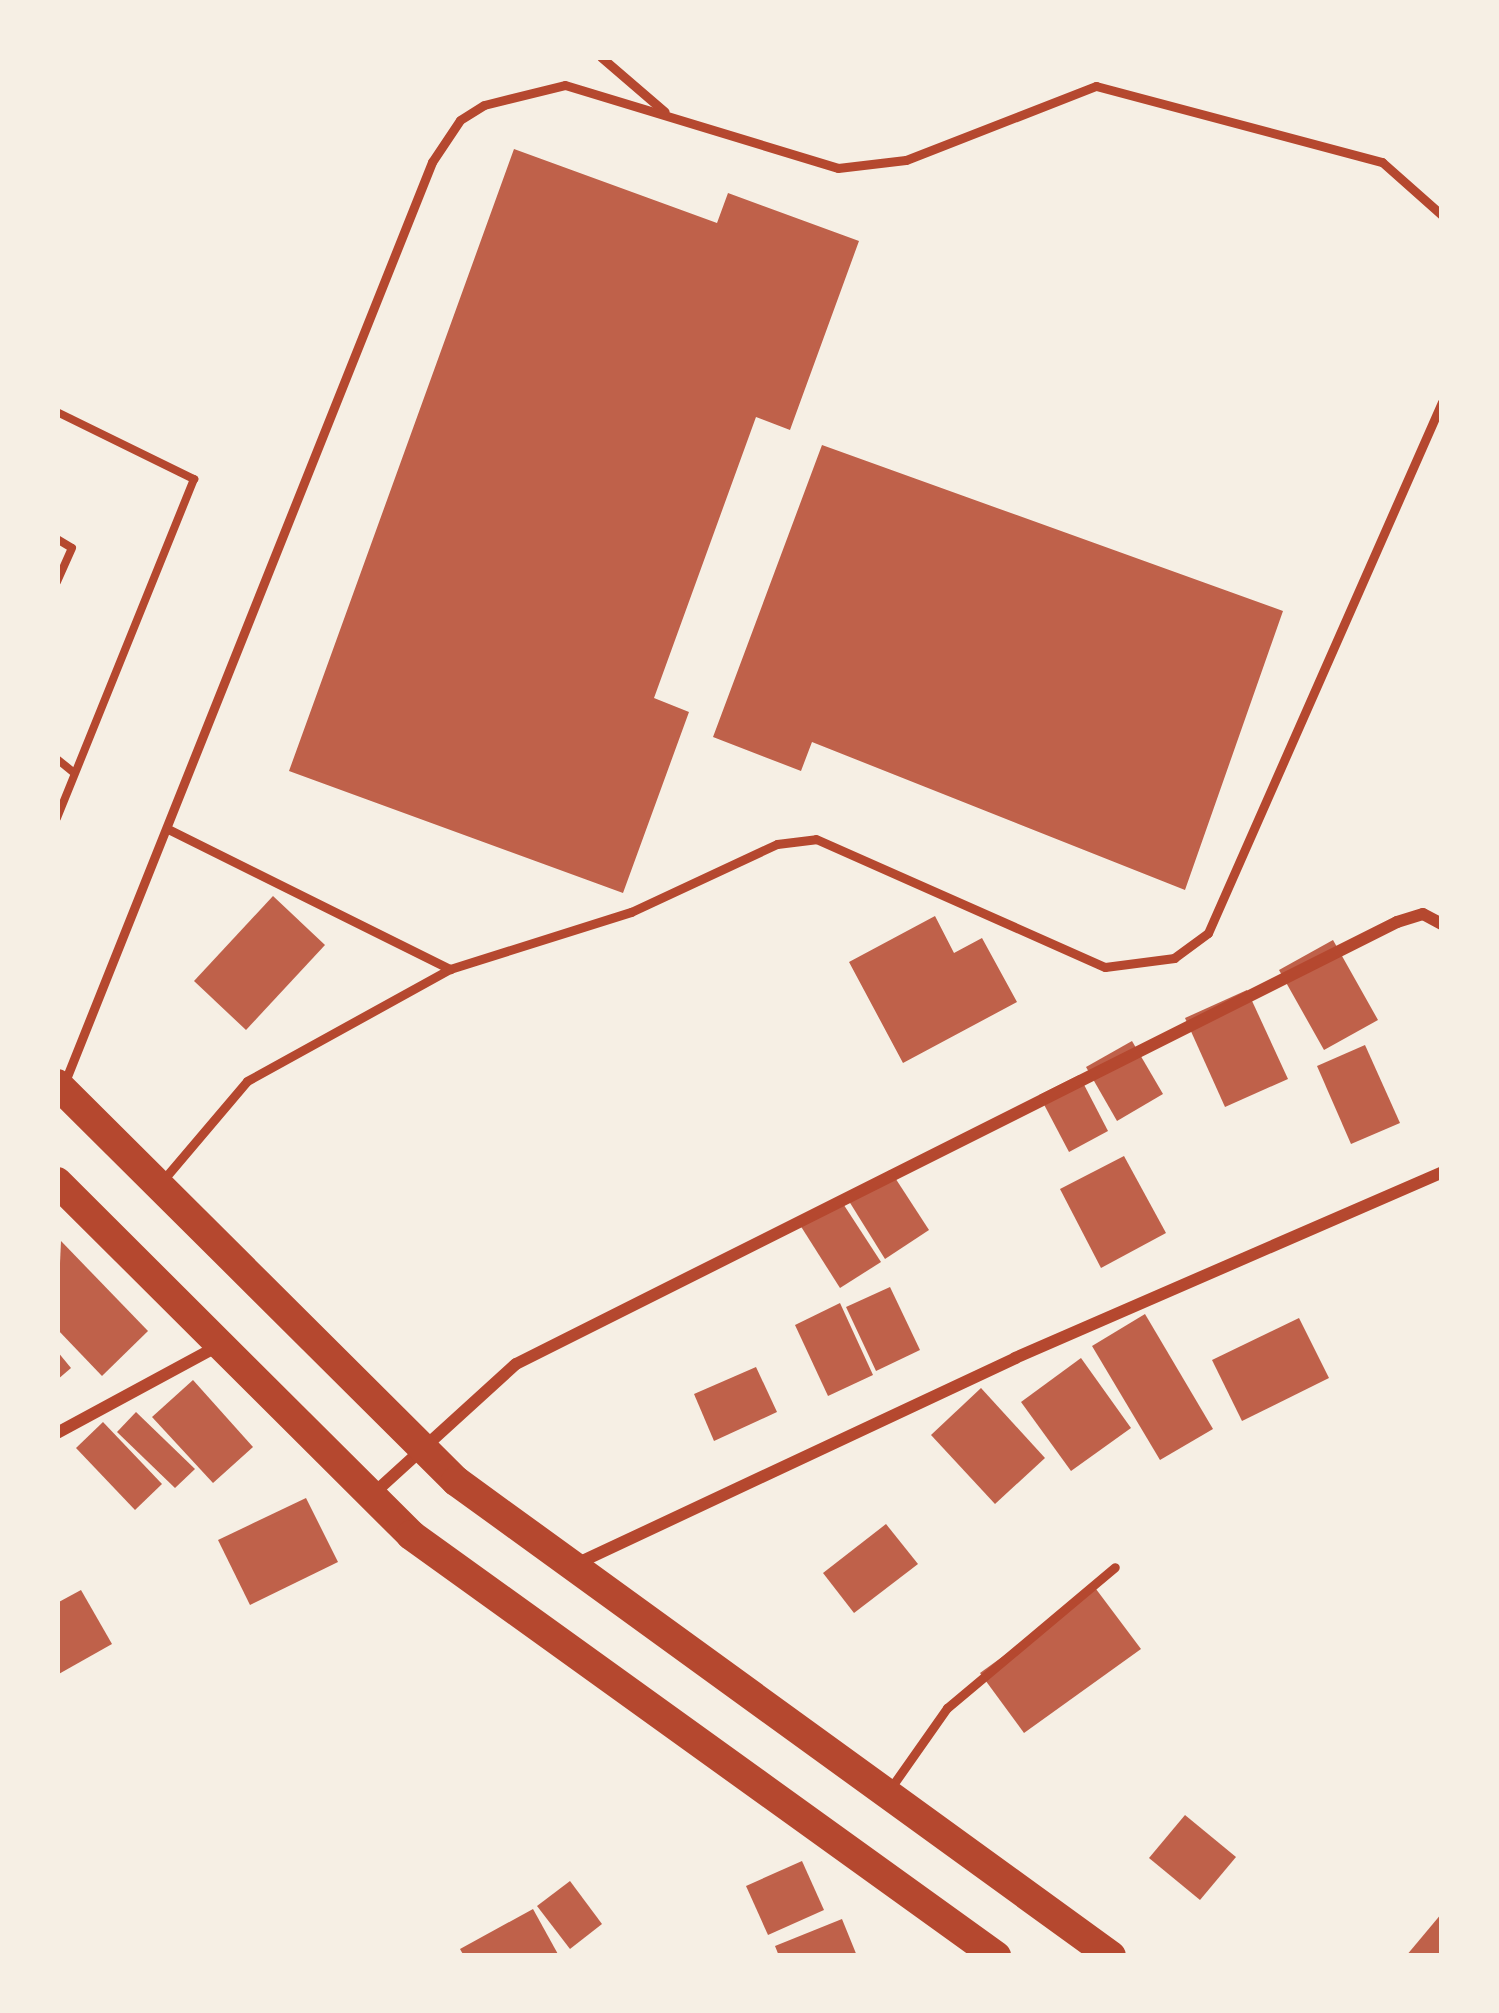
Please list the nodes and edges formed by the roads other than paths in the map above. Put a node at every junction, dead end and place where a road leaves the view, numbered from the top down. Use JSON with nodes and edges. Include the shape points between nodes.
{"nodes":[{"id":1,"x":601,"y":57,"type":"edge"},
{"id":2,"x":670,"y":116,"type":"junction"},
{"id":3,"x":1442,"y":214,"type":"edge"},
{"id":4,"x":1442,"y":403,"type":"edge"},
{"id":5,"x":170,"y":830,"type":"junction"},
{"id":6,"x":1442,"y":924,"type":"edge"},
{"id":7,"x":450,"y":969,"type":"junction"},
{"id":8,"x":60,"y":1086,"type":"edge"},
{"id":9,"x":1442,"y":1172,"type":"edge"},
{"id":10,"x":57,"y":1182,"type":"edge"},
{"id":11,"x":159,"y":1185,"type":"junction"},
{"id":12,"x":220,"y":1345,"type":"junction"},
{"id":13,"x":57,"y":1433,"type":"edge"},
{"id":14,"x":420,"y":1447,"type":"junction"},
{"id":15,"x":372,"y":1495,"type":"junction"},
{"id":16,"x":573,"y":1565,"type":"junction"},
{"id":17,"x":1115,"y":1567,"type":"dead end"},
{"id":18,"x":886,"y":1793,"type":"junction"},
{"id":19,"x":996,"y":1956,"type":"edge"},
{"id":20,"x":1111,"y":1956,"type":"edge"}],
"edges":[{"from":1,"to":2,"type":"lane"},
{"from":2,"to":3,"type":"lane","via":[[838,168],[906,160],[1096,86],[1382,162]]},
{"from":2,"to":5,"type":"lane","via":[[565,85],[484,105],[460,120],[432,162]]},
{"from":4,"to":7,"type":"lane","via":[[1208,933],[1174,958],[1105,967],[816,839],[777,844],[631,913]]},
{"from":5,"to":7,"type":"lane"},
{"from":5,"to":8,"type":"lane"},
{"from":6,"to":14,"type":"street","via":[[1423,914],[1396,922],[516,1364]]},
{"from":7,"to":11,"type":"lane","via":[[247,1081]]},
{"from":8,"to":11,"type":"main road"},
{"from":9,"to":16,"type":"street","via":[[1016,1358]]},
{"from":10,"to":12,"type":"main road"},
{"from":11,"to":14,"type":"main road"},
{"from":12,"to":13,"type":"street"},
{"from":12,"to":15,"type":"main road"},
{"from":14,"to":15,"type":"street"},
{"from":14,"to":16,"type":"main road"},
{"from":15,"to":19,"type":"main road","via":[[411,1534]]},
{"from":16,"to":18,"type":"main road"},
{"from":17,"to":18,"type":"lane","via":[[947,1708]]},
{"from":18,"to":20,"type":"main road"}]}
